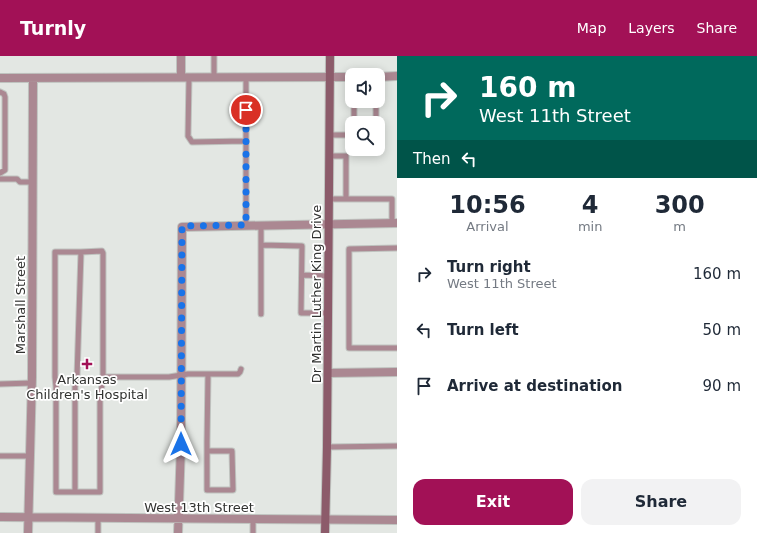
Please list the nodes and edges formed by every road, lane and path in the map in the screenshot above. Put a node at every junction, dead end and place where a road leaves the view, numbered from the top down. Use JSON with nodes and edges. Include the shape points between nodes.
{"nodes":[{"id":1,"x":181,"y":56,"type":"edge"},
{"id":2,"x":214,"y":56,"type":"edge"},
{"id":3,"x":330,"y":56,"type":"edge"},
{"id":4,"x":397,"y":76,"type":"edge"},
{"id":5,"x":185,"y":77,"type":"junction"},
{"id":6,"x":246,"y":77,"type":"junction"},
{"id":7,"x":330,"y":77,"type":"junction"},
{"id":8,"x":345,"y":77,"type":"edge"},
{"id":9,"x":385,"y":77,"type":"edge"},
{"id":10,"x":0,"y":78,"type":"edge"},
{"id":11,"x":33,"y":78,"type":"junction"},
{"id":12,"x":214,"y":78,"type":"junction"},
{"id":13,"x":0,"y":92,"type":"edge"},
{"id":14,"x":329,"y":135,"type":"junction"},
{"id":15,"x":345,"y":135,"type":"edge"},
{"id":16,"x":246,"y":141,"type":"junction"},
{"id":17,"x":329,"y":156,"type":"junction"},
{"id":18,"x":0,"y":173,"type":"edge"},
{"id":19,"x":0,"y":179,"type":"edge"},
{"id":20,"x":33,"y":182,"type":"junction"},
{"id":21,"x":346,"y":198,"type":"junction"},
{"id":22,"x":329,"y":199,"type":"junction"},
{"id":23,"x":395,"y":223,"type":"edge"},
{"id":24,"x":328,"y":224,"type":"junction"},
{"id":25,"x":246,"y":225,"type":"junction"},
{"id":26,"x":261,"y":225,"type":"junction"},
{"id":27,"x":261,"y":245,"type":"junction"},
{"id":28,"x":397,"y":248,"type":"edge"},
{"id":29,"x":81,"y":252,"type":"junction"},
{"id":30,"x":302,"y":275,"type":"junction"},
{"id":31,"x":328,"y":276,"type":"junction"},
{"id":32,"x":328,"y":313,"type":"junction"},
{"id":33,"x":261,"y":314,"type":"dead end"},
{"id":34,"x":397,"y":348,"type":"edge"},
{"id":35,"x":241,"y":369,"type":"dead end"},
{"id":36,"x":397,"y":372,"type":"edge"},
{"id":37,"x":328,"y":373,"type":"junction"},
{"id":38,"x":208,"y":374,"type":"junction"},
{"id":39,"x":181,"y":375,"type":"junction"},
{"id":40,"x":103,"y":377,"type":"junction"},
{"id":41,"x":32,"y":383,"type":"junction"},
{"id":42,"x":0,"y":384,"type":"edge"},
{"id":43,"x":328,"y":446,"type":"junction"},
{"id":44,"x":397,"y":446,"type":"edge"},
{"id":45,"x":207,"y":452,"type":"junction"},
{"id":46,"x":0,"y":456,"type":"edge"},
{"id":47,"x":30,"y":456,"type":"junction"},
{"id":48,"x":75,"y":492,"type":"junction"},
{"id":49,"x":0,"y":517,"type":"edge"},
{"id":50,"x":28,"y":517,"type":"junction"},
{"id":51,"x":98,"y":518,"type":"junction"},
{"id":52,"x":178,"y":519,"type":"junction"},
{"id":53,"x":253,"y":519,"type":"junction"},
{"id":54,"x":325,"y":520,"type":"junction"},
{"id":55,"x":397,"y":520,"type":"edge"},
{"id":56,"x":28,"y":533,"type":"edge"},
{"id":57,"x":98,"y":533,"type":"edge"},
{"id":58,"x":178,"y":533,"type":"edge"},
{"id":59,"x":253,"y":533,"type":"edge"},
{"id":60,"x":325,"y":533,"type":"edge"}],
"edges":[{"from":1,"to":5,"type":"street"},
{"from":2,"to":12,"type":"lane"},
{"from":3,"to":7,"type":"main road","name":"Dr Martin Luther King Drive"},
{"from":4,"to":9,"type":"street"},
{"from":5,"to":11,"type":"street"},
{"from":5,"to":12,"type":"street"},
{"from":5,"to":16,"type":"lane","via":[[188,136],[192,142]]},
{"from":6,"to":7,"type":"street"},
{"from":6,"to":12,"type":"street"},
{"from":6,"to":16,"type":"lane"},
{"from":7,"to":8,"type":"street"},
{"from":7,"to":14,"type":"main road","name":"Dr Martin Luther King Drive"},
{"from":10,"to":11,"type":"street"},
{"from":11,"to":20,"type":"street","name":"Marshall Street"},
{"from":13,"to":18,"type":"lane","via":[[5,97],[6,156],[5,170]]},
{"from":14,"to":15,"type":"lane"},
{"from":14,"to":17,"type":"main road","name":"Dr Martin Luther King Drive"},
{"from":16,"to":25,"type":"lane"},
{"from":17,"to":21,"type":"lane","via":[[346,156]]},
{"from":17,"to":22,"type":"main road","name":"Dr Martin Luther King Drive"},
{"from":19,"to":20,"type":"lane"},
{"from":20,"to":41,"type":"street","name":"Marshall Street"},
{"from":21,"to":22,"type":"lane"},
{"from":21,"to":23,"type":"lane","via":[[392,199]]},
{"from":22,"to":24,"type":"main road","name":"Dr Martin Luther King Drive"},
{"from":23,"to":24,"type":"street"},
{"from":24,"to":26,"type":"street"},
{"from":24,"to":31,"type":"main road","name":"Dr Martin Luther King Drive"},
{"from":25,"to":26,"type":"street"},
{"from":25,"to":39,"type":"street","via":[[182,226]]},
{"from":26,"to":27,"type":"lane"},
{"from":27,"to":30,"type":"lane","via":[[302,246]]},
{"from":27,"to":33,"type":"lane"},
{"from":28,"to":34,"type":"lane","via":[[349,249],[349,348]]},
{"from":29,"to":40,"type":"lane","via":[[103,253]]},
{"from":29,"to":48,"type":"lane","via":[[75,387]]},
{"from":29,"to":48,"type":"lane","via":[[55,252],[56,492]]},
{"from":30,"to":31,"type":"lane"},
{"from":30,"to":32,"type":"lane","via":[[301,313]]},
{"from":31,"to":32,"type":"main road","name":"Dr Martin Luther King Drive"},
{"from":32,"to":37,"type":"main road","name":"Dr Martin Luther King Drive"},
{"from":35,"to":38,"type":"lane","via":[[238,374]]},
{"from":36,"to":37,"type":"street"},
{"from":37,"to":43,"type":"main road","name":"Dr Martin Luther King Drive"},
{"from":38,"to":39,"type":"lane"},
{"from":38,"to":45,"type":"lane"},
{"from":39,"to":40,"type":"lane"},
{"from":39,"to":52,"type":"street"},
{"from":40,"to":48,"type":"lane","via":[[100,400],[100,492]]},
{"from":41,"to":42,"type":"lane"},
{"from":41,"to":47,"type":"street","name":"Marshall Street"},
{"from":43,"to":44,"type":"lane"},
{"from":43,"to":54,"type":"main road","name":"Dr Martin Luther King Drive"},
{"from":45,"to":45,"type":"lane","via":[[207,490],[233,490],[232,451]]},
{"from":46,"to":47,"type":"lane"},
{"from":47,"to":50,"type":"street","name":"Marshall Street"},
{"from":49,"to":50,"type":"street","name":"West 13th Street"},
{"from":50,"to":51,"type":"street","name":"West 13th Street"},
{"from":50,"to":56,"type":"street","name":"Marshall Street"},
{"from":51,"to":52,"type":"street","name":"West 13th Street"},
{"from":51,"to":57,"type":"lane"},
{"from":52,"to":53,"type":"street","name":"West 13th Street"},
{"from":52,"to":58,"type":"street"},
{"from":53,"to":54,"type":"street","name":"West 13th Street"},
{"from":53,"to":59,"type":"lane"},
{"from":54,"to":55,"type":"street","name":"West 13th Street"},
{"from":54,"to":60,"type":"main road","name":"Dr Martin Luther King Drive"}]}
